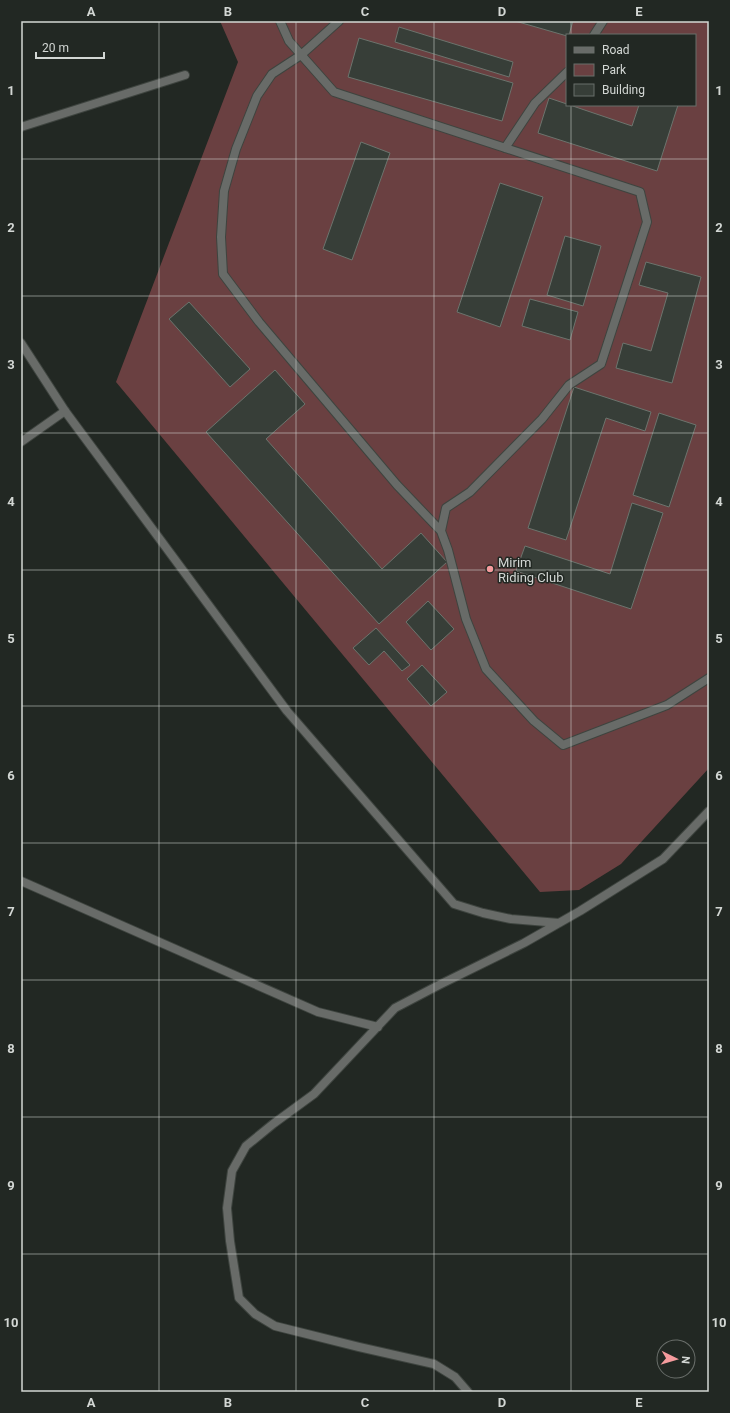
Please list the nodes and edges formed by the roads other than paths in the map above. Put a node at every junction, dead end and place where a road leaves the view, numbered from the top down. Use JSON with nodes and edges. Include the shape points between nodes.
{"nodes":[{"id":1,"x":280,"y":21,"type":"edge"},
{"id":2,"x":339,"y":21,"type":"edge"},
{"id":3,"x":603,"y":21,"type":"edge"},
{"id":4,"x":595,"y":34,"type":"edge"},
{"id":5,"x":301,"y":55,"type":"junction"},
{"id":6,"x":566,"y":73,"type":"edge"},
{"id":7,"x":185,"y":75,"type":"dead end"},
{"id":8,"x":21,"y":127,"type":"edge"},
{"id":9,"x":505,"y":148,"type":"junction"},
{"id":10,"x":21,"y":343,"type":"edge"},
{"id":11,"x":65,"y":411,"type":"junction"},
{"id":12,"x":21,"y":442,"type":"edge"},
{"id":13,"x":442,"y":531,"type":"junction"},
{"id":14,"x":709,"y":678,"type":"edge"},
{"id":15,"x":709,"y":811,"type":"edge"},
{"id":16,"x":21,"y":881,"type":"edge"},
{"id":17,"x":559,"y":923,"type":"junction"},
{"id":18,"x":378,"y":1027,"type":"junction"},
{"id":19,"x":468,"y":1392,"type":"edge"}],
"edges":[{"from":1,"to":5,"type":"street","via":[[289,41]]},
{"from":2,"to":5,"type":"street"},
{"from":3,"to":4,"type":"street"},
{"from":5,"to":9,"type":"street","via":[[334,92]]},
{"from":5,"to":13,"type":"street","via":[[272,74],[257,96],[236,150],[224,191],[221,237],[223,274],[392,479]]},
{"from":6,"to":9,"type":"street","via":[[535,103]]},
{"from":7,"to":8,"type":"street"},
{"from":9,"to":13,"type":"street","via":[[640,192],[647,222],[600,364],[569,384],[542,419],[470,492],[446,508]]},
{"from":10,"to":11,"type":"street"},
{"from":11,"to":12,"type":"street"},
{"from":11,"to":17,"type":"street","via":[[287,711],[454,904],[511,919]]},
{"from":13,"to":14,"type":"street","via":[[466,619],[486,669],[534,721],[563,745],[667,705]]},
{"from":15,"to":17,"type":"street","via":[[664,859]]},
{"from":16,"to":18,"type":"street","via":[[318,1012]]},
{"from":17,"to":18,"type":"street","via":[[395,1008]]},
{"from":18,"to":19,"type":"street","via":[[314,1094],[246,1146],[232,1171],[228,1208],[230,1242],[239,1298],[255,1314],[275,1326],[434,1364],[455,1377]]}]}
